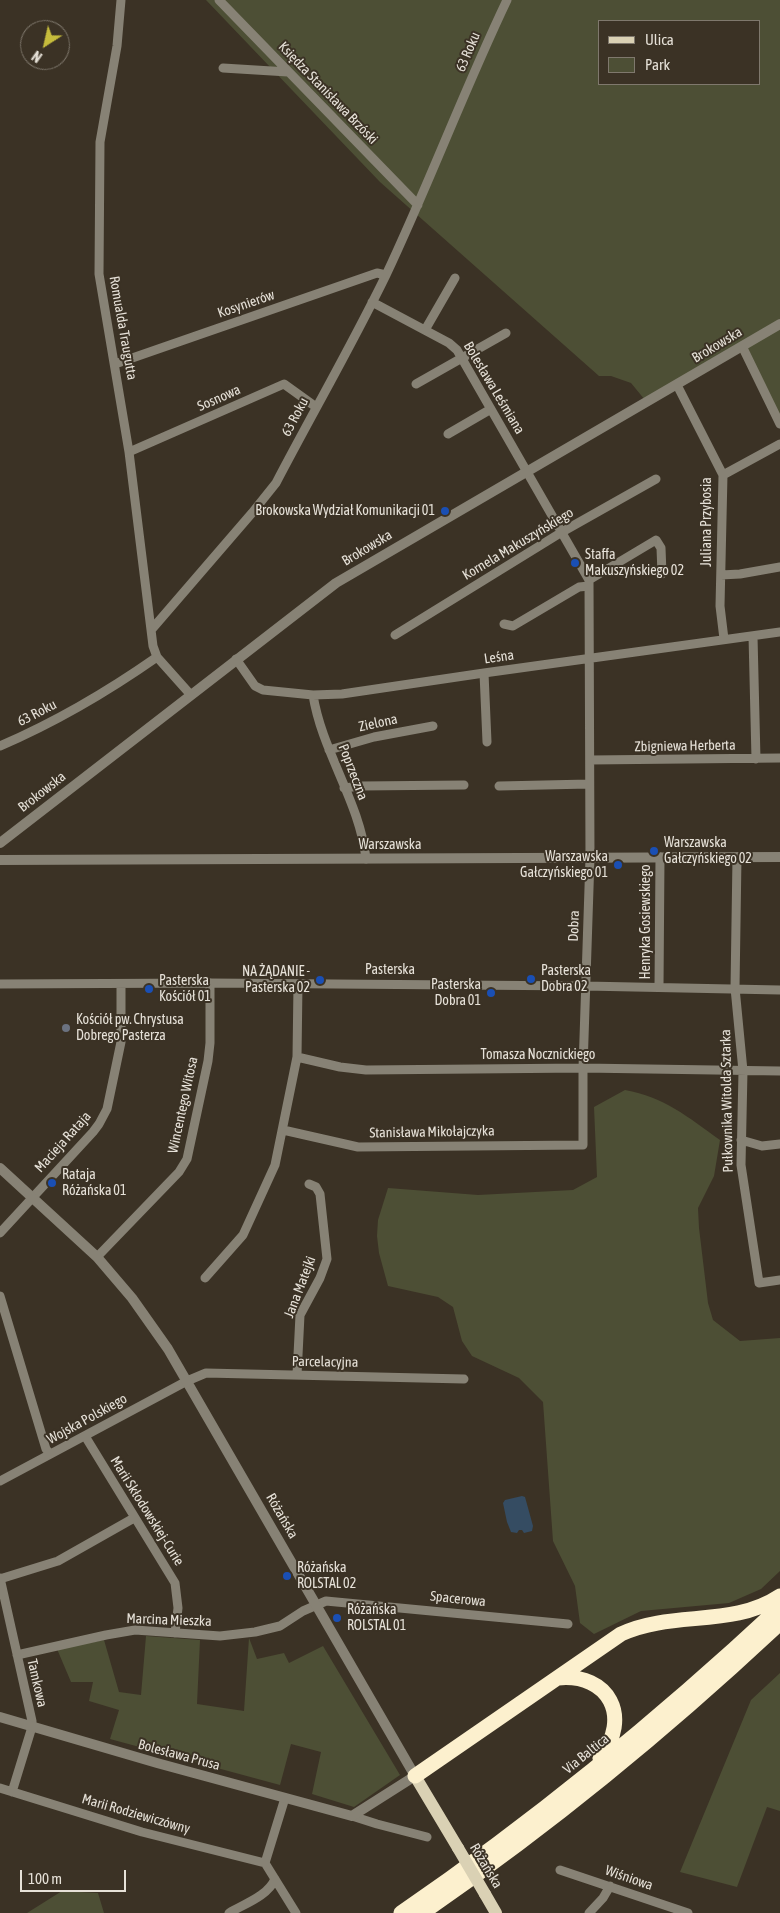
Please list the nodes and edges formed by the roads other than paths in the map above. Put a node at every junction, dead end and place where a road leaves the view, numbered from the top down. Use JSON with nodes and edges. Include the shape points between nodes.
{"nodes":[{"id":1,"x":121,"y":0,"type":"edge"},
{"id":2,"x":219,"y":0,"type":"edge"},
{"id":3,"x":507,"y":0,"type":"edge"},
{"id":4,"x":223,"y":68,"type":"dead end"},
{"id":5,"x":288,"y":72,"type":"junction"},
{"id":6,"x":418,"y":205,"type":"junction"},
{"id":7,"x":386,"y":275,"type":"junction"},
{"id":8,"x":455,"y":278,"type":"dead end"},
{"id":9,"x":372,"y":302,"type":"junction"},
{"id":10,"x":780,"y":324,"type":"edge"},
{"id":11,"x":425,"y":330,"type":"junction"},
{"id":12,"x":506,"y":333,"type":"dead end"},
{"id":13,"x":742,"y":346,"type":"junction"},
{"id":14,"x":462,"y":357,"type":"junction"},
{"id":15,"x":115,"y":364,"type":"junction"},
{"id":16,"x":416,"y":384,"type":"dead end"},
{"id":17,"x":677,"y":384,"type":"junction"},
{"id":18,"x":316,"y":407,"type":"junction"},
{"id":19,"x":492,"y":409,"type":"junction"},
{"id":20,"x":780,"y":424,"type":"edge"},
{"id":21,"x":448,"y":434,"type":"dead end"},
{"id":22,"x":780,"y":444,"type":"edge"},
{"id":23,"x":129,"y":452,"type":"junction"},
{"id":24,"x":528,"y":471,"type":"junction"},
{"id":25,"x":723,"y":475,"type":"junction"},
{"id":26,"x":656,"y":479,"type":"dead end"},
{"id":27,"x":562,"y":532,"type":"junction"},
{"id":28,"x":780,"y":567,"type":"edge"},
{"id":29,"x":662,"y":574,"type":"dead end"},
{"id":30,"x":721,"y":575,"type":"junction"},
{"id":31,"x":589,"y":583,"type":"junction"},
{"id":32,"x":504,"y":624,"type":"dead end"},
{"id":33,"x":152,"y":629,"type":"junction"},
{"id":34,"x":780,"y":632,"type":"edge"},
{"id":35,"x":395,"y":635,"type":"dead end"},
{"id":36,"x":753,"y":636,"type":"junction"},
{"id":37,"x":724,"y":639,"type":"junction"},
{"id":38,"x":157,"y":657,"type":"junction"},
{"id":39,"x":236,"y":659,"type":"junction"},
{"id":40,"x":588,"y":659,"type":"junction"},
{"id":41,"x":484,"y":673,"type":"junction"},
{"id":42,"x":190,"y":694,"type":"junction"},
{"id":43,"x":313,"y":695,"type":"junction"},
{"id":44,"x":434,"y":726,"type":"dead end"},
{"id":45,"x":487,"y":742,"type":"dead end"},
{"id":46,"x":0,"y":746,"type":"edge"},
{"id":47,"x":329,"y":750,"type":"junction"},
{"id":48,"x":780,"y":758,"type":"edge"},
{"id":49,"x":756,"y":759,"type":"junction"},
{"id":50,"x":590,"y":760,"type":"junction"},
{"id":51,"x":589,"y":784,"type":"junction"},
{"id":52,"x":464,"y":785,"type":"dead end"},
{"id":53,"x":499,"y":786,"type":"dead end"},
{"id":54,"x":344,"y":788,"type":"junction"},
{"id":55,"x":0,"y":843,"type":"edge"},
{"id":56,"x":660,"y":857,"type":"junction"},
{"id":57,"x":737,"y":857,"type":"junction"},
{"id":58,"x":780,"y":857,"type":"edge"},
{"id":59,"x":590,"y":858,"type":"junction"},
{"id":60,"x":366,"y":859,"type":"junction"},
{"id":61,"x":0,"y":860,"type":"edge"},
{"id":62,"x":210,"y":983,"type":"junction"},
{"id":63,"x":0,"y":984,"type":"edge"},
{"id":64,"x":122,"y":984,"type":"junction"},
{"id":65,"x":298,"y":984,"type":"junction"},
{"id":66,"x":585,"y":986,"type":"junction"},
{"id":67,"x":659,"y":987,"type":"junction"},
{"id":68,"x":736,"y":988,"type":"junction"},
{"id":69,"x":780,"y":990,"type":"edge"},
{"id":70,"x":297,"y":1057,"type":"junction"},
{"id":71,"x":583,"y":1068,"type":"junction"},
{"id":72,"x":743,"y":1070,"type":"junction"},
{"id":73,"x":780,"y":1070,"type":"edge"},
{"id":74,"x":283,"y":1130,"type":"junction"},
{"id":75,"x":741,"y":1140,"type":"junction"},
{"id":76,"x":583,"y":1144,"type":"joint"},
{"id":77,"x":780,"y":1144,"type":"edge"},
{"id":78,"x":0,"y":1168,"type":"edge"},
{"id":79,"x":309,"y":1184,"type":"dead end"},
{"id":80,"x":32,"y":1196,"type":"junction"},
{"id":81,"x":0,"y":1233,"type":"edge"},
{"id":82,"x":97,"y":1257,"type":"junction"},
{"id":83,"x":205,"y":1278,"type":"dead end"},
{"id":84,"x":780,"y":1280,"type":"edge"},
{"id":85,"x":0,"y":1296,"type":"edge"},
{"id":86,"x":297,"y":1375,"type":"junction"},
{"id":87,"x":464,"y":1378,"type":"dead end"},
{"id":88,"x":186,"y":1381,"type":"junction"},
{"id":89,"x":85,"y":1436,"type":"junction"},
{"id":90,"x":50,"y":1454,"type":"junction"},
{"id":91,"x":0,"y":1481,"type":"edge"},
{"id":92,"x":134,"y":1518,"type":"junction"},
{"id":93,"x":0,"y":1578,"type":"edge"},
{"id":94,"x":780,"y":1596,"type":"edge"},
{"id":95,"x":316,"y":1604,"type":"junction"},
{"id":96,"x":780,"y":1607,"type":"edge"},
{"id":97,"x":780,"y":1623,"type":"edge"},
{"id":98,"x":568,"y":1624,"type":"dead end"},
{"id":99,"x":175,"y":1633,"type":"junction"},
{"id":100,"x":17,"y":1655,"type":"junction"},
{"id":101,"x":558,"y":1678,"type":"junction"},
{"id":102,"x":0,"y":1717,"type":"edge"},
{"id":103,"x":32,"y":1727,"type":"junction"},
{"id":104,"x":588,"y":1775,"type":"junction"},
{"id":105,"x":415,"y":1776,"type":"junction"},
{"id":106,"x":0,"y":1788,"type":"edge"},
{"id":107,"x":12,"y":1792,"type":"junction"},
{"id":108,"x":285,"y":1798,"type":"junction"},
{"id":109,"x":352,"y":1816,"type":"junction"},
{"id":110,"x":427,"y":1837,"type":"dead end"},
{"id":111,"x":265,"y":1863,"type":"junction"},
{"id":112,"x":560,"y":1870,"type":"dead end"},
{"id":113,"x":275,"y":1879,"type":"junction"},
{"id":114,"x":610,"y":1886,"type":"junction"},
{"id":115,"x":229,"y":1913,"type":"edge"},
{"id":116,"x":296,"y":1913,"type":"edge"},
{"id":117,"x":401,"y":1913,"type":"edge"},
{"id":118,"x":422,"y":1913,"type":"edge"},
{"id":119,"x":496,"y":1913,"type":"edge"},
{"id":120,"x":589,"y":1913,"type":"edge"},
{"id":121,"x":688,"y":1913,"type":"edge"}],
"edges":[{"from":1,"to":15,"type":"street","name":"Romualda Traugutta","via":[[118,46],[100,142],[99,274]]},
{"from":2,"to":5,"type":"street","name":"Księdza Stanisława Brzóski"},
{"from":3,"to":6,"type":"street","name":"63 Roku"},
{"from":4,"to":5,"type":"street"},
{"from":5,"to":6,"type":"street","name":"Księdza Stanisława Brzóski"},
{"from":6,"to":7,"type":"street","name":"63 Roku"},
{"from":7,"to":9,"type":"street","name":"63 Roku"},
{"from":7,"to":15,"type":"street","name":"Kosynierów","via":[[377,273]]},
{"from":8,"to":11,"type":"street"},
{"from":9,"to":11,"type":"street","name":"Bolesława Leśmiana"},
{"from":9,"to":18,"type":"street","name":"63 Roku"},
{"from":10,"to":13,"type":"street","name":"Brokowska"},
{"from":11,"to":14,"type":"street","name":"Bolesława Leśmiana","via":[[449,343]]},
{"from":12,"to":14,"type":"street"},
{"from":13,"to":17,"type":"street","name":"Brokowska"},
{"from":13,"to":20,"type":"street"},
{"from":14,"to":16,"type":"street"},
{"from":14,"to":19,"type":"street","name":"Bolesława Leśmiana"},
{"from":15,"to":23,"type":"street","name":"Romualda Traugutta"},
{"from":17,"to":24,"type":"street","name":"Brokowska"},
{"from":17,"to":25,"type":"street","name":"Juliana Przybosia"},
{"from":18,"to":23,"type":"street","name":"Sosnowa","via":[[284,384]]},
{"from":18,"to":33,"type":"street","name":"63 Roku","via":[[276,483]]},
{"from":19,"to":21,"type":"street"},
{"from":19,"to":24,"type":"street","name":"Bolesława Leśmiana"},
{"from":22,"to":25,"type":"street"},
{"from":23,"to":33,"type":"street","name":"Romualda Traugutta"},
{"from":24,"to":27,"type":"street","name":"Bolesława Leśmiana"},
{"from":24,"to":39,"type":"street","name":"Brokowska","via":[[336,583]]},
{"from":25,"to":30,"type":"street","name":"Juliana Przybosia"},
{"from":26,"to":27,"type":"street","name":"Kornela Makuszyńskiego"},
{"from":27,"to":31,"type":"street","name":"Bolesława Leśmiana"},
{"from":27,"to":35,"type":"street","name":"Kornela Makuszyńskiego"},
{"from":28,"to":30,"type":"street"},
{"from":29,"to":31,"type":"street","via":[[661,548],[656,540]]},
{"from":30,"to":37,"type":"street","name":"Juliana Przybosia"},
{"from":31,"to":32,"type":"street","via":[[513,626]]},
{"from":31,"to":40,"type":"street","name":"Dobra"},
{"from":33,"to":38,"type":"street"},
{"from":34,"to":36,"type":"street","name":"Leśna"},
{"from":36,"to":37,"type":"street","name":"Leśna"},
{"from":36,"to":49,"type":"street"},
{"from":37,"to":40,"type":"street","name":"Leśna"},
{"from":38,"to":42,"type":"street"},
{"from":38,"to":46,"type":"street","name":"63 Roku","via":[[119,684],[42,728]]},
{"from":39,"to":42,"type":"street","name":"Brokowska"},
{"from":39,"to":43,"type":"street","name":"Leśna","via":[[255,686],[263,690]]},
{"from":40,"to":41,"type":"street","name":"Leśna"},
{"from":40,"to":50,"type":"street","name":"Dobra"},
{"from":41,"to":43,"type":"street","name":"Leśna","via":[[342,694]]},
{"from":41,"to":45,"type":"street"},
{"from":42,"to":55,"type":"street","name":"Brokowska"},
{"from":43,"to":47,"type":"street","name":"Poprzeczna"},
{"from":44,"to":47,"type":"street","name":"Zielona","via":[[374,737]]},
{"from":47,"to":54,"type":"street","name":"Poprzeczna"},
{"from":48,"to":49,"type":"street","name":"Zbigniewa Herberta"},
{"from":49,"to":50,"type":"street","name":"Zbigniewa Herberta"},
{"from":50,"to":51,"type":"street","name":"Dobra"},
{"from":51,"to":53,"type":"street"},
{"from":51,"to":59,"type":"street","name":"Dobra"},
{"from":52,"to":54,"type":"street"},
{"from":54,"to":60,"type":"street","name":"Poprzeczna","via":[[364,839]]},
{"from":56,"to":57,"type":"street","name":"Warszawska"},
{"from":56,"to":59,"type":"street","name":"Warszawska"},
{"from":56,"to":67,"type":"street","name":"Henryka Gosiewskiego"},
{"from":57,"to":58,"type":"street","name":"Warszawska"},
{"from":57,"to":68,"type":"street","name":"Pułkownika Witolda Sztarka"},
{"from":59,"to":60,"type":"street","name":"Warszawska"},
{"from":59,"to":66,"type":"street","name":"Dobra"},
{"from":60,"to":61,"type":"street","name":"Warszawska"},
{"from":62,"to":64,"type":"street","name":"Pasterska"},
{"from":62,"to":65,"type":"street","name":"Pasterska"},
{"from":62,"to":82,"type":"street","name":"Wincentego Witosa","via":[[210,1043],[187,1159],[179,1172]]},
{"from":63,"to":64,"type":"street","name":"Pasterska"},
{"from":64,"to":80,"type":"street","name":"Macieja Rataja","via":[[121,1042],[107,1109],[93,1132]]},
{"from":65,"to":66,"type":"street","name":"Pasterska"},
{"from":65,"to":70,"type":"street"},
{"from":66,"to":67,"type":"street","name":"Pasterska"},
{"from":66,"to":71,"type":"street","name":"Dobra"},
{"from":67,"to":68,"type":"street","name":"Pasterska"},
{"from":68,"to":69,"type":"street","name":"Pasterska"},
{"from":68,"to":72,"type":"street","name":"Pułkownika Witolda Sztarka"},
{"from":70,"to":71,"type":"street","name":"Tomasza Nocznickiego","via":[[366,1070]]},
{"from":70,"to":74,"type":"street"},
{"from":71,"to":72,"type":"street","name":"Tomasza Nocznickiego"},
{"from":71,"to":76,"type":"street","name":"Dobra"},
{"from":72,"to":73,"type":"street","name":"Tomasza Nocznickiego"},
{"from":72,"to":75,"type":"street","name":"Pułkownika Witolda Sztarka"},
{"from":74,"to":76,"type":"street","name":"Stanisława Mikołajczyka","via":[[358,1147]]},
{"from":74,"to":83,"type":"street","via":[[272,1173],[243,1235]]},
{"from":75,"to":77,"type":"street","via":[[762,1146]]},
{"from":75,"to":84,"type":"street","name":"Pułkownika Witolda Sztarka","via":[[742,1173],[759,1283]]},
{"from":78,"to":80,"type":"street","name":"Różańska"},
{"from":79,"to":86,"type":"street","name":"Jana Matejki","via":[[320,1194],[327,1259],[300,1315]]},
{"from":80,"to":81,"type":"street","name":"Macieja Rataja"},
{"from":80,"to":82,"type":"street","name":"Różańska"},
{"from":82,"to":88,"type":"street","name":"Różańska","via":[[152,1325]]},
{"from":85,"to":90,"type":"street"},
{"from":86,"to":87,"type":"street","name":"Parcelacyjna"},
{"from":86,"to":88,"type":"street","name":"Parcelacyjna","via":[[206,1373]]},
{"from":88,"to":89,"type":"street","name":"Wojska Polskiego"},
{"from":88,"to":95,"type":"street","name":"Różańska"},
{"from":89,"to":90,"type":"street","name":"Wojska Polskiego"},
{"from":89,"to":92,"type":"street","name":"Marii Skłodowskiej-Curie"},
{"from":90,"to":91,"type":"street","name":"Wojska Polskiego"},
{"from":92,"to":93,"type":"street","via":[[58,1561]]},
{"from":92,"to":99,"type":"street","name":"Marii Skłodowskiej-Curie","via":[[175,1583],[178,1608]]},
{"from":93,"to":100,"type":"street","name":"Tamkowa"},
{"from":94,"to":101,"type":"highway","via":[[759,1607],[728,1616],[669,1620],[631,1629],[604,1644]]},
{"from":95,"to":98,"type":"street","name":"Spacerowa","via":[[333,1601]]},
{"from":95,"to":99,"type":"street","name":"Marcina Mieszka","via":[[280,1626],[255,1632],[220,1636]]},
{"from":95,"to":105,"type":"street","name":"Różańska"},
{"from":96,"to":104,"type":"highway","name":"Via Baltica"},
{"from":97,"to":118,"type":"highway","name":"Via Baltica","via":[[603,1777],[528,1837]]},
{"from":99,"to":100,"type":"street","name":"Marcina Mieszka","via":[[136,1630]]},
{"from":100,"to":103,"type":"street","name":"Tamkowa"},
{"from":101,"to":104,"type":"highway","via":[[583,1680],[594,1685],[608,1697],[614,1710],[616,1729],[611,1742]]},
{"from":101,"to":105,"type":"highway"},
{"from":102,"to":103,"type":"street","name":"Bolesława Prusa"},
{"from":103,"to":107,"type":"street","name":"Tamkowa"},
{"from":103,"to":108,"type":"street","name":"Bolesława Prusa"},
{"from":104,"to":117,"type":"highway","name":"Via Baltica"},
{"from":105,"to":109,"type":"street"},
{"from":105,"to":119,"type":"main road","name":"Różańska","bridge":true},
{"from":106,"to":107,"type":"street","name":"Marii Rodziewiczówny"},
{"from":107,"to":111,"type":"street","name":"Marii Rodziewiczówny","via":[[142,1832]]},
{"from":108,"to":109,"type":"street","name":"Bolesława Prusa"},
{"from":108,"to":111,"type":"street"},
{"from":109,"to":110,"type":"street","name":"Bolesława Prusa"},
{"from":111,"to":113,"type":"street"},
{"from":112,"to":114,"type":"street","name":"Wiśniowa"},
{"from":113,"to":115,"type":"street","via":[[265,1892]]},
{"from":113,"to":116,"type":"street"},
{"from":114,"to":120,"type":"street"},
{"from":114,"to":121,"type":"street","name":"Wiśniowa"}]}
